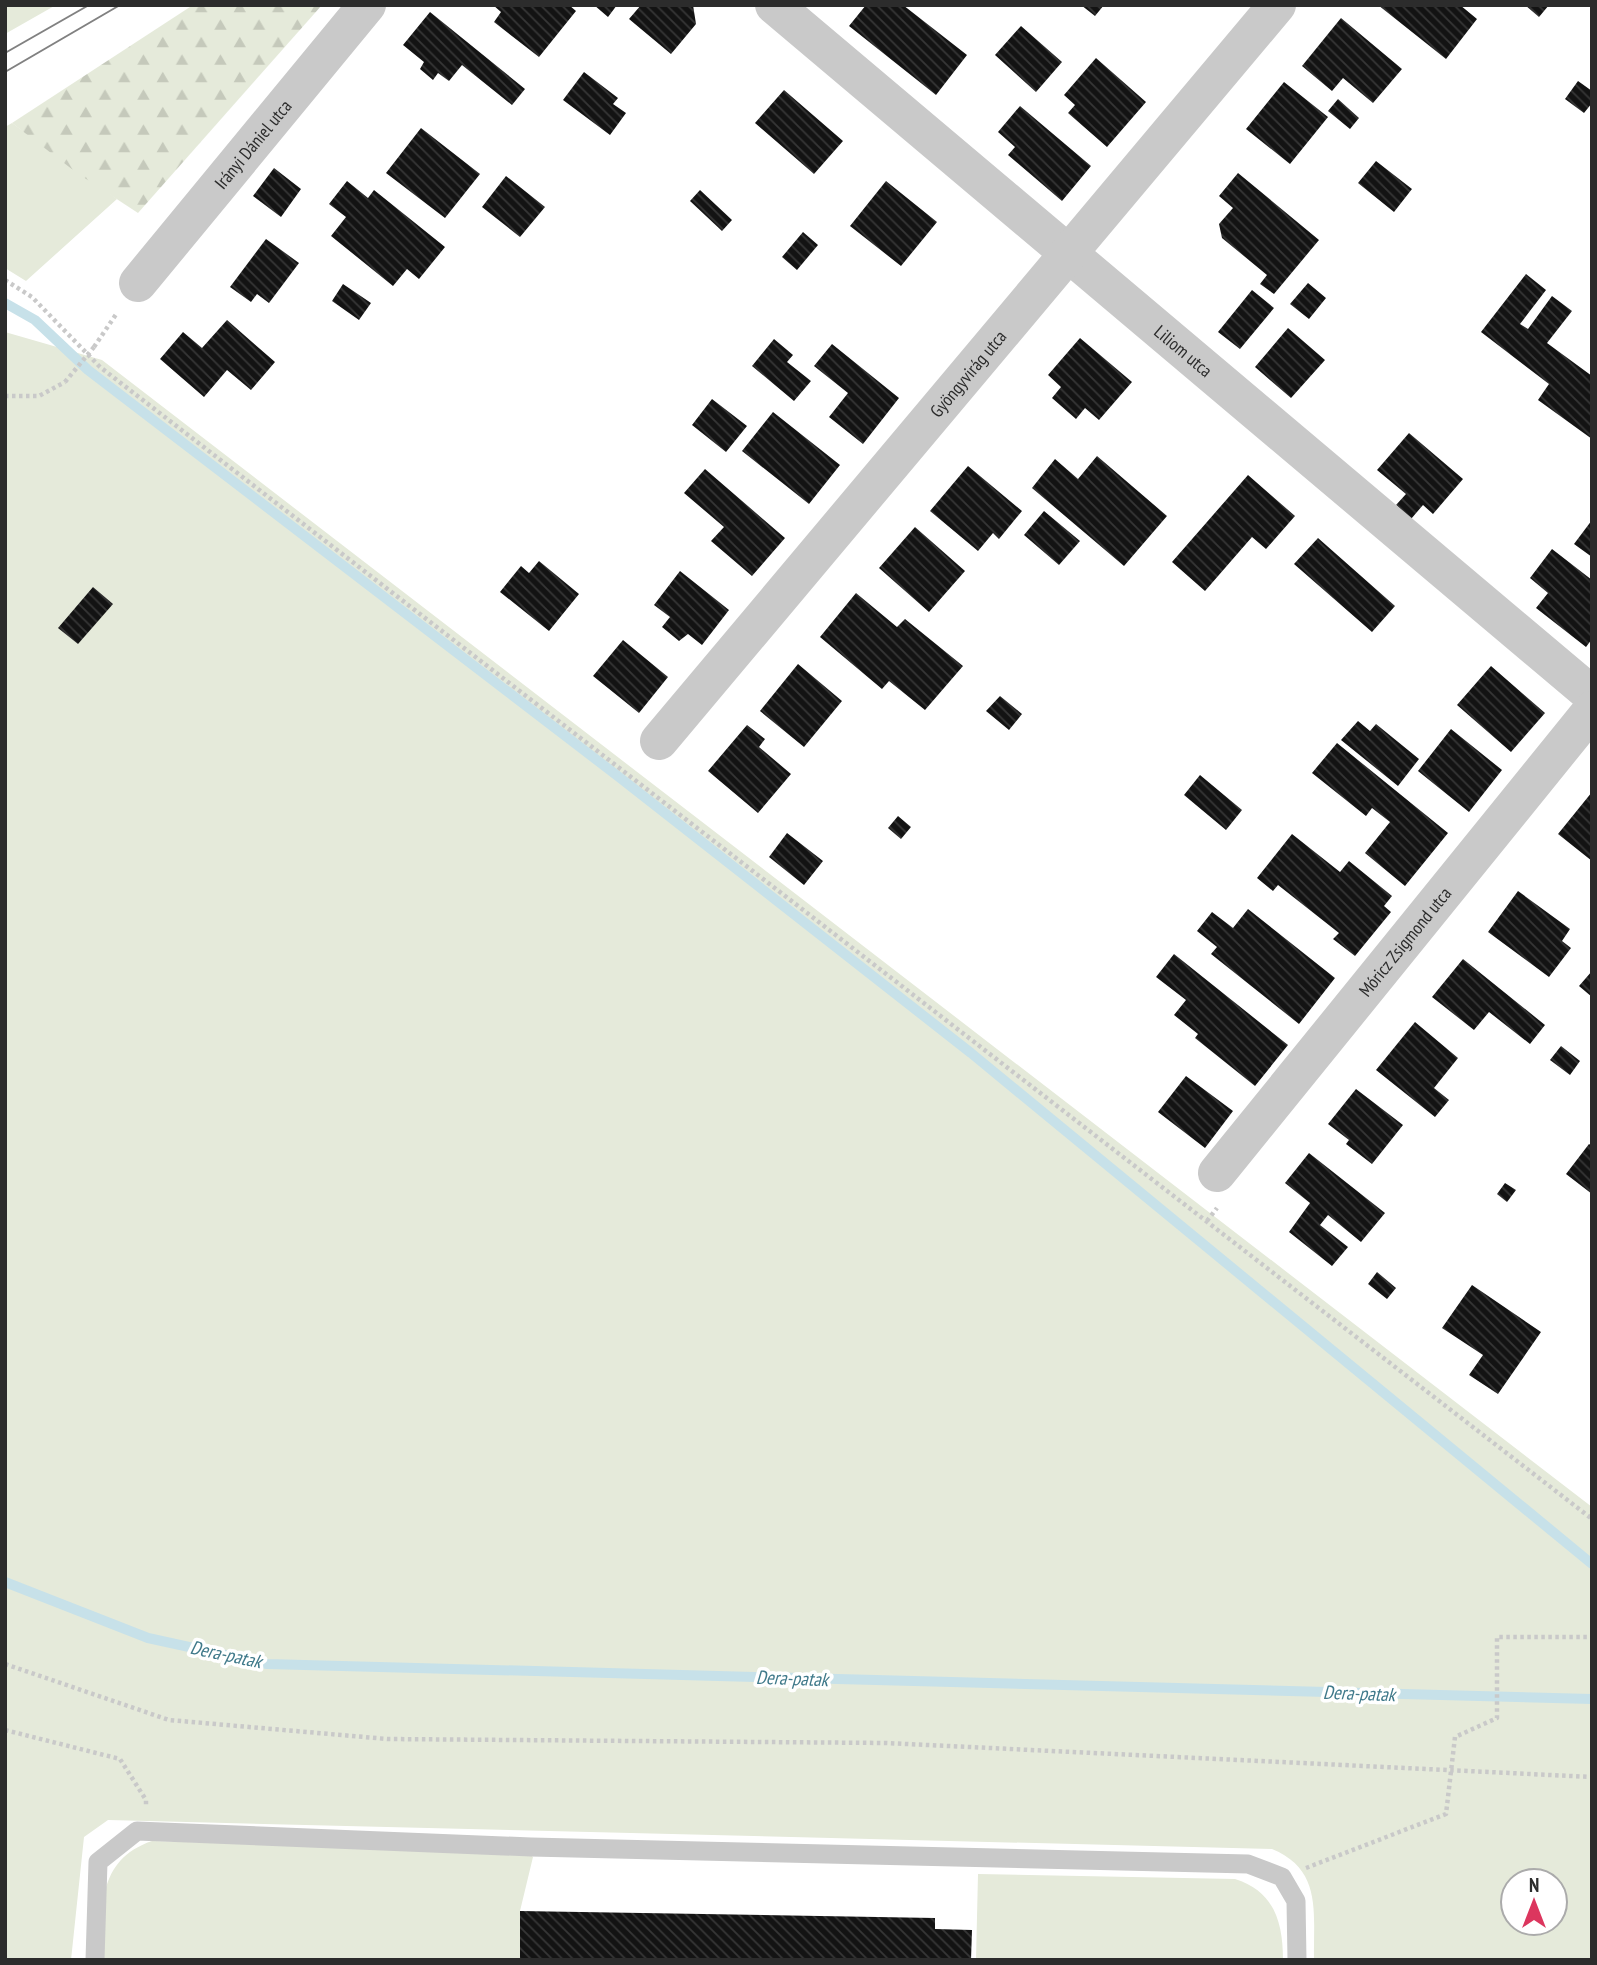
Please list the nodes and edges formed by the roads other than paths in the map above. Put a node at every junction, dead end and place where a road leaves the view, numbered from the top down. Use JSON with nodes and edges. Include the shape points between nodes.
{"nodes":[{"id":1,"x":367,"y":5,"type":"edge"},
{"id":2,"x":774,"y":5,"type":"edge"},
{"id":3,"x":1277,"y":5,"type":"edge"},
{"id":4,"x":1068,"y":255,"type":"junction"},
{"id":5,"x":138,"y":283,"type":"dead end"},
{"id":6,"x":1592,"y":695,"type":"edge"},
{"id":7,"x":1592,"y":710,"type":"edge"},
{"id":8,"x":659,"y":741,"type":"dead end"},
{"id":9,"x":1217,"y":1173,"type":"dead end"},
{"id":10,"x":95,"y":1960,"type":"edge"},
{"id":11,"x":1297,"y":1960,"type":"edge"}],
"edges":[{"from":1,"to":5,"type":"street","name":"Irányi Dániel utca"},
{"from":2,"to":4,"type":"street","name":"Liliom utca"},
{"from":3,"to":4,"type":"street","name":"Gyöngyvirág utca"},
{"from":4,"to":6,"type":"street","name":"Liliom utca"},
{"from":4,"to":8,"type":"street","name":"Gyöngyvirág utca"},
{"from":7,"to":9,"type":"street","name":"Móricz Zsigmond utca"},
{"from":10,"to":11,"type":"lane","via":[[98,1862],[137,1831],[147,1831],[531,1847],[1248,1864],[1282,1877],[1296,1901]]}]}
